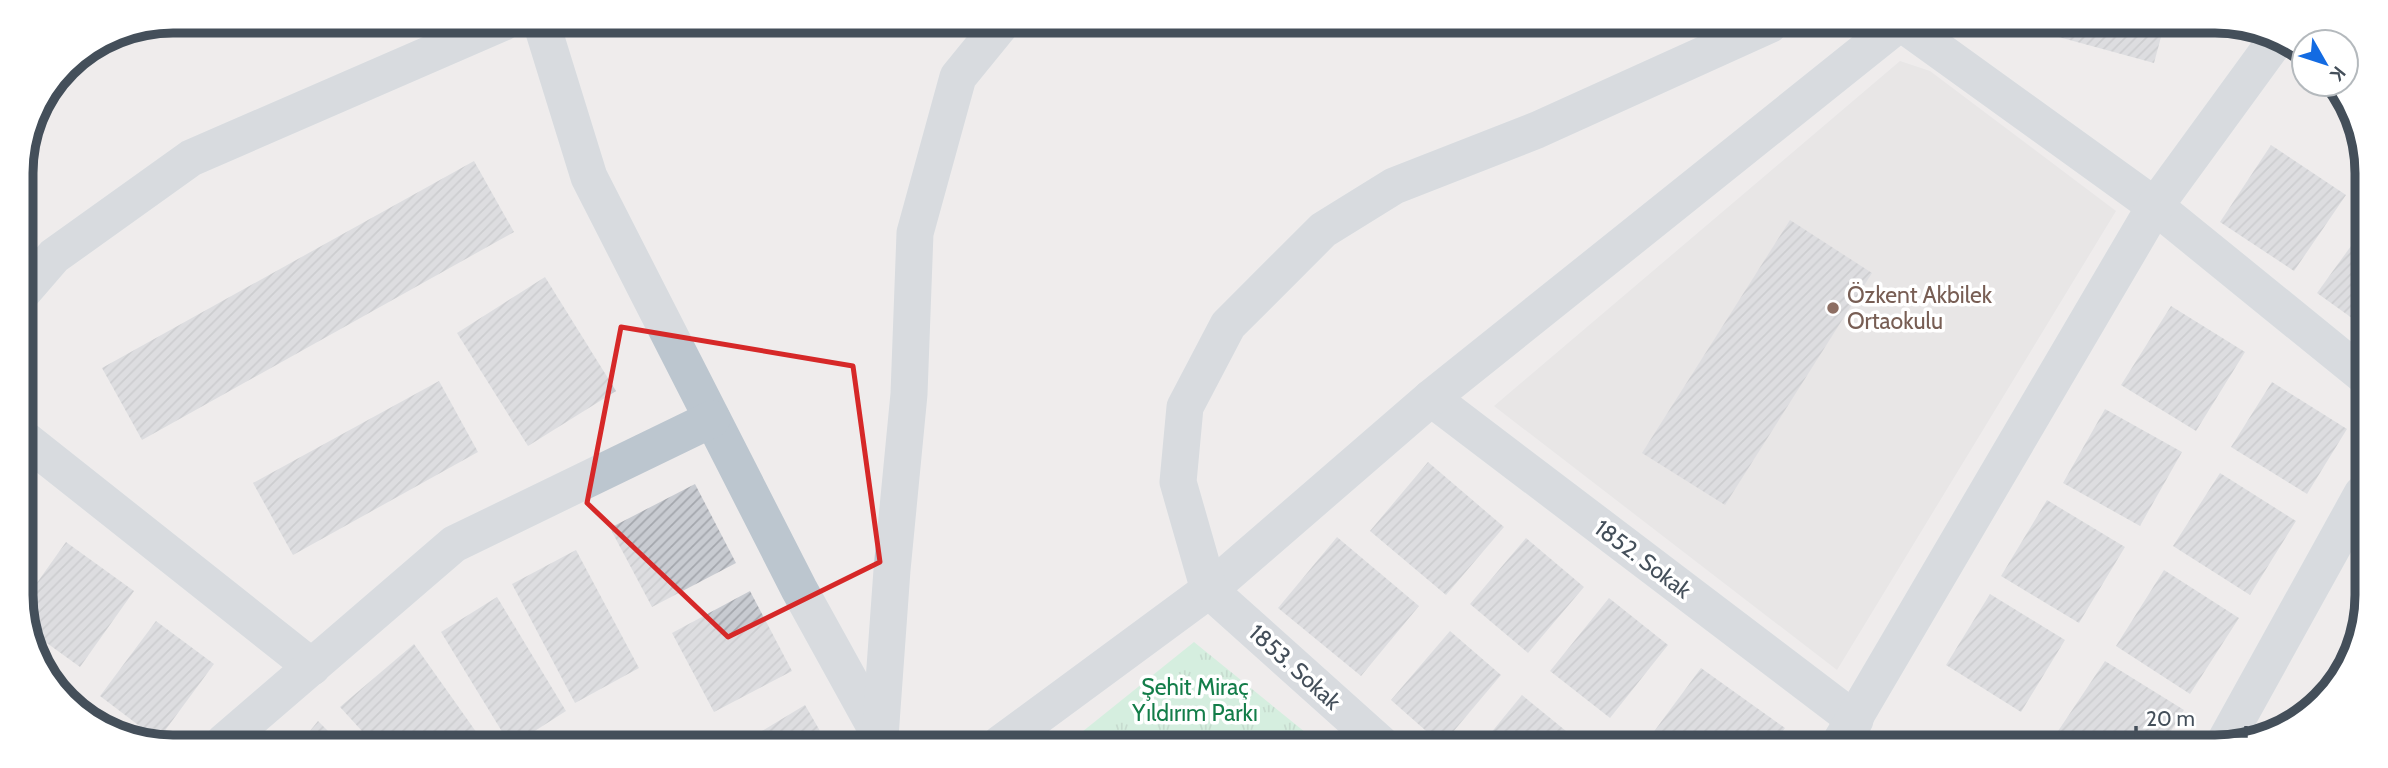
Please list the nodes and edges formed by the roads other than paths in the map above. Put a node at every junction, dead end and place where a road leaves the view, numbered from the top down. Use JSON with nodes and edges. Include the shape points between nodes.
{"nodes":[{"id":1,"x":479,"y":33,"type":"edge"},
{"id":2,"x":544,"y":33,"type":"edge"},
{"id":3,"x":994,"y":33,"type":"edge"},
{"id":4,"x":1751,"y":33,"type":"edge"},
{"id":5,"x":1888,"y":33,"type":"edge"},
{"id":6,"x":1915,"y":33,"type":"edge"},
{"id":7,"x":2272,"y":46,"type":"edge"},
{"id":8,"x":2155,"y":206,"type":"junction"},
{"id":9,"x":34,"y":279,"type":"edge"},
{"id":10,"x":2355,"y":368,"type":"edge"},
{"id":11,"x":1432,"y":398,"type":"junction"},
{"id":12,"x":712,"y":419,"type":"junction"},
{"id":13,"x":33,"y":446,"type":"edge"},
{"id":14,"x":2355,"y":507,"type":"edge"},
{"id":15,"x":1209,"y":590,"type":"junction"},
{"id":16,"x":312,"y":667,"type":"junction"},
{"id":17,"x":1847,"y":733,"type":"edge"},
{"id":18,"x":1370,"y":734,"type":"edge"},
{"id":19,"x":2229,"y":734,"type":"edge"},
{"id":20,"x":232,"y":735,"type":"edge"},
{"id":21,"x":879,"y":735,"type":"edge"},
{"id":22,"x":882,"y":735,"type":"edge"},
{"id":23,"x":1013,"y":735,"type":"edge"}],
"edges":[{"from":1,"to":9,"type":"street","via":[[191,158],[54,256]]},
{"from":2,"to":12,"type":"street","via":[[589,177]]},
{"from":3,"to":22,"type":"street","via":[[958,77],[915,233],[909,394]]},
{"from":4,"to":15,"type":"street","via":[[1537,130],[1394,186],[1323,230],[1228,325],[1185,407],[1178,482]]},
{"from":5,"to":11,"type":"street"},
{"from":6,"to":8,"type":"street"},
{"from":7,"to":8,"type":"street"},
{"from":8,"to":10,"type":"street"},
{"from":8,"to":17,"type":"street"},
{"from":11,"to":15,"type":"street"},
{"from":11,"to":17,"type":"street","name":"1852. Sokak"},
{"from":12,"to":16,"type":"street","via":[[454,544]]},
{"from":12,"to":21,"type":"street"},
{"from":13,"to":16,"type":"street"},
{"from":14,"to":19,"type":"street"},
{"from":15,"to":18,"type":"street","name":"1853. Sokak"},
{"from":15,"to":23,"type":"street"},
{"from":16,"to":20,"type":"street"}]}
